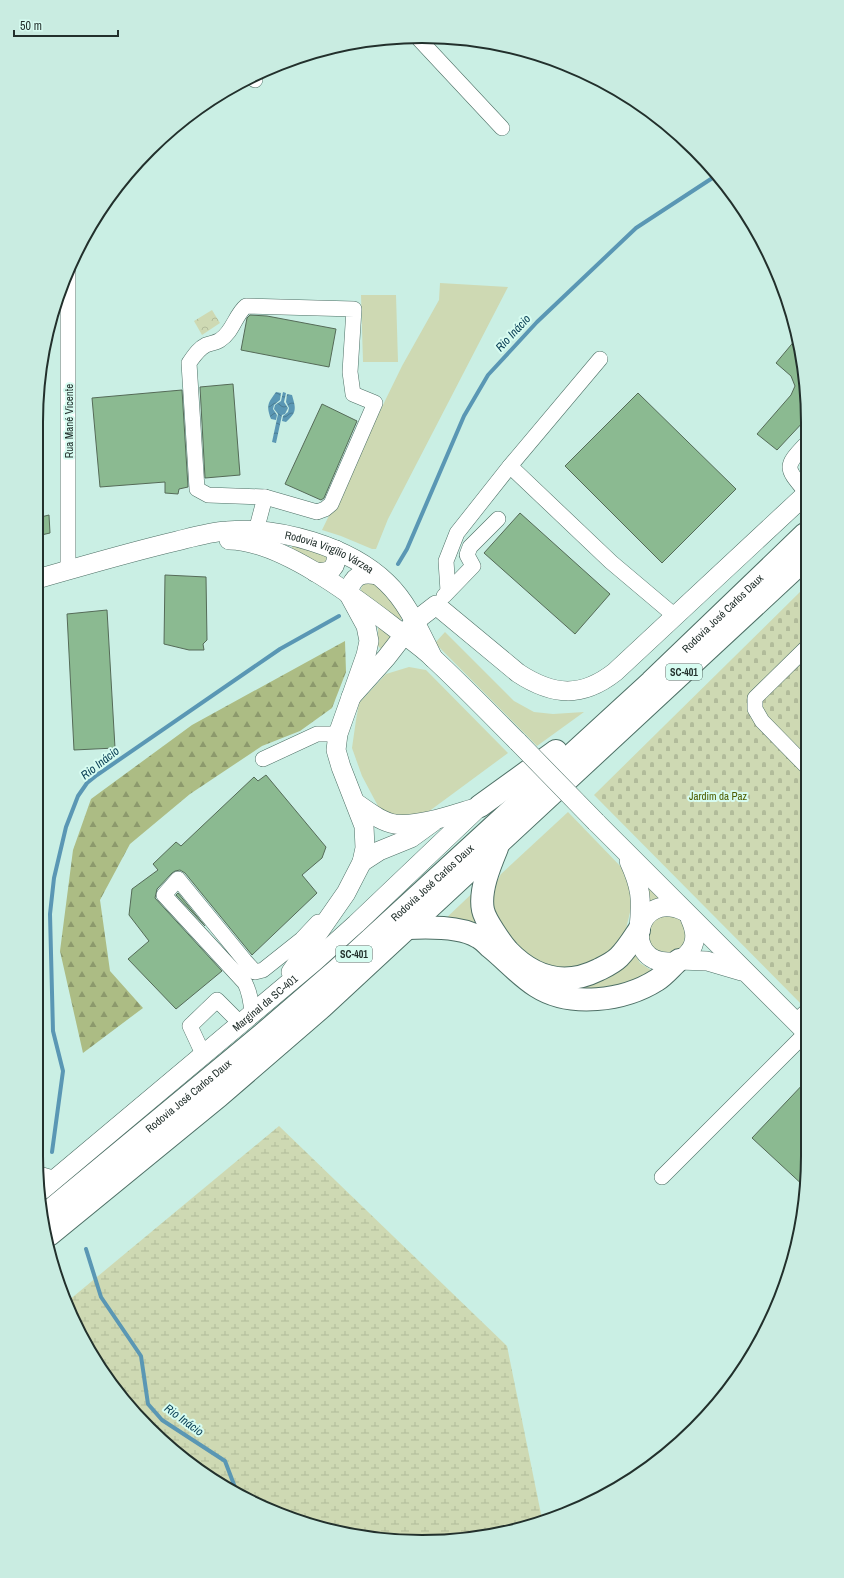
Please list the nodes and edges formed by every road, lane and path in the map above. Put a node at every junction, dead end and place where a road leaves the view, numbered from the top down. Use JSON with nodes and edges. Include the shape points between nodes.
{"nodes":[{"id":1,"x":423,"y":43,"type":"edge"},
{"id":2,"x":502,"y":128,"type":"dead end"},
{"id":3,"x":68,"y":287,"type":"edge"},
{"id":4,"x":600,"y":359,"type":"dead end"},
{"id":5,"x":801,"y":449,"type":"edge"},
{"id":6,"x":510,"y":466,"type":"junction"},
{"id":7,"x":801,"y":486,"type":"edge"},
{"id":8,"x":265,"y":497,"type":"junction"},
{"id":9,"x":801,"y":499,"type":"edge"},
{"id":10,"x":498,"y":519,"type":"dead end"},
{"id":11,"x":256,"y":531,"type":"junction"},
{"id":12,"x":801,"y":538,"type":"edge"},
{"id":13,"x":180,"y":540,"type":"junction"},
{"id":14,"x":336,"y":550,"type":"junction"},
{"id":15,"x":801,"y":563,"type":"edge"},
{"id":16,"x":68,"y":570,"type":"junction"},
{"id":17,"x":314,"y":572,"type":"junction"},
{"id":18,"x":377,"y":575,"type":"junction"},
{"id":19,"x":43,"y":577,"type":"edge"},
{"id":20,"x":448,"y":591,"type":"junction"},
{"id":21,"x":348,"y":593,"type":"junction"},
{"id":22,"x":436,"y":604,"type":"junction"},
{"id":23,"x":674,"y":616,"type":"junction"},
{"id":24,"x":409,"y":628,"type":"junction"},
{"id":25,"x":426,"y":653,"type":"junction"},
{"id":26,"x":801,"y":653,"type":"edge"},
{"id":27,"x":386,"y":658,"type":"junction"},
{"id":28,"x":651,"y":682,"type":"junction"},
{"id":29,"x":351,"y":697,"type":"junction"},
{"id":30,"x":338,"y":734,"type":"junction"},
{"id":31,"x":262,"y":759,"type":"dead end"},
{"id":32,"x":801,"y":761,"type":"edge"},
{"id":33,"x":356,"y":804,"type":"junction"},
{"id":34,"x":480,"y":806,"type":"junction"},
{"id":35,"x":439,"y":818,"type":"junction"},
{"id":36,"x":498,"y":845,"type":"junction"},
{"id":37,"x":624,"y":850,"type":"junction"},
{"id":38,"x":362,"y":862,"type":"junction"},
{"id":39,"x":346,"y":893,"type":"junction"},
{"id":40,"x":687,"y":914,"type":"junction"},
{"id":41,"x":407,"y":928,"type":"junction"},
{"id":42,"x":639,"y":930,"type":"junction"},
{"id":43,"x":679,"y":960,"type":"junction"},
{"id":44,"x":744,"y":972,"type":"junction"},
{"id":45,"x":276,"y":993,"type":"junction"},
{"id":46,"x":246,"y":1018,"type":"junction"},
{"id":47,"x":801,"y":1022,"type":"edge"},
{"id":48,"x":801,"y":1028,"type":"edge"},
{"id":49,"x":203,"y":1054,"type":"junction"},
{"id":50,"x":662,"y":1177,"type":"dead end"},
{"id":51,"x":45,"y":1181,"type":"edge"},
{"id":52,"x":47,"y":1213,"type":"edge"},
{"id":53,"x":51,"y":1233,"type":"edge"}],
"edges":[{"from":1,"to":2,"type":"street"},
{"from":3,"to":16,"type":"street","name":"Rua Mané Vicente"},
{"from":4,"to":6,"type":"street"},
{"from":5,"to":7,"type":"street","via":[[789,466],[791,474]]},
{"from":6,"to":20,"type":"street","via":[[457,533],[446,561]]},
{"from":6,"to":23,"type":"street","via":[[611,562]]},
{"from":8,"to":8,"type":"street","via":[[317,512],[331,504],[376,403],[354,394],[350,372],[354,309],[246,306],[221,340],[196,352],[189,363],[196,489],[208,495]]},
{"from":8,"to":11,"type":"street"},
{"from":9,"to":23,"type":"main road"},
{"from":10,"to":20,"type":"street","via":[[470,547],[467,555],[473,566]]},
{"from":11,"to":13,"type":"main road","name":"Rodovia Virgílio Várzea","via":[[228,531]]},
{"from":11,"to":14,"type":"main road","name":"Rodovia Virgílio Várzea","via":[[298,538]]},
{"from":12,"to":28,"type":"highway","name":"Rodovia José Carlos Daux","number":"SC-401"},
{"from":13,"to":16,"type":"main road","name":"Rodovia Virgílio Várzea"},
{"from":13,"to":17,"type":"main road","name":"Rodovia Virgílio Várzea","via":[[233,540],[254,544],[294,560]]},
{"from":14,"to":17,"type":"main road","via":[[337,558],[330,571]]},
{"from":14,"to":18,"type":"main road","name":"Rodovia Virgílio Várzea","via":[[352,557]]},
{"from":15,"to":36,"type":"highway","name":"Rodovia José Carlos Daux","number":"SC-401"},
{"from":16,"to":19,"type":"main road","name":"Rodovia Virgílio Várzea"},
{"from":17,"to":21,"type":"main road","name":"Rodovia Virgílio Várzea"},
{"from":18,"to":21,"type":"main road","via":[[360,575],[354,580]]},
{"from":18,"to":24,"type":"main road","name":"Rodovia Virgílio Várzea","via":[[401,601]]},
{"from":20,"to":22,"type":"street"},
{"from":21,"to":24,"type":"main road","name":"Rodovia Virgílio Várzea"},
{"from":21,"to":29,"type":"main road","via":[[366,626],[368,640],[366,655]]},
{"from":22,"to":23,"type":"main road","via":[[531,682],[554,690],[569,691],[593,687],[605,680]]},
{"from":22,"to":24,"type":"main road"},
{"from":24,"to":25,"type":"main road","name":"Rodovia Virgílio Várzea"},
{"from":24,"to":27,"type":"main road"},
{"from":25,"to":27,"type":"main road","via":[[408,649]]},
{"from":25,"to":37,"type":"main road","name":"Rodovia Virgílio Várzea","bridge":true},
{"from":26,"to":32,"type":"street","via":[[755,698],[755,709],[762,721]]},
{"from":27,"to":29,"type":"main road"},
{"from":28,"to":34,"type":"highway"},
{"from":28,"to":52,"type":"highway","name":"Rodovia José Carlos Daux","number":"SC-401","via":[[337,970]]},
{"from":29,"to":30,"type":"main road"},
{"from":30,"to":31,"type":"street","via":[[317,734]]},
{"from":30,"to":33,"type":"main road","via":[[336,750],[340,767]]},
{"from":33,"to":35,"type":"main road","via":[[394,824]]},
{"from":33,"to":38,"type":"main road","via":[[366,839]]},
{"from":34,"to":35,"type":"main road"},
{"from":34,"to":45,"type":"main road","name":"Marginal da SC-401","via":[[356,924]]},
{"from":35,"to":38,"type":"main road","via":[[410,838]]},
{"from":36,"to":41,"type":"highway","name":"Rodovia José Carlos Daux","number":"SC-401"},
{"from":36,"to":42,"type":"highway","via":[[485,882],[483,910],[499,942],[516,960],[534,971],[559,979],[582,976],[610,964],[619,957]]},
{"from":37,"to":40,"type":"main road","name":"Rodovia Virgílio Várzea"},
{"from":37,"to":42,"type":"main road","via":[[639,888]]},
{"from":38,"to":39,"type":"main road"},
{"from":39,"to":45,"type":"main road"},
{"from":39,"to":46,"type":"street","via":[[302,939],[260,972],[252,970],[178,879],[164,895],[245,983],[251,999]]},
{"from":40,"to":42,"type":"main road","via":[[675,907],[656,908],[648,913]]},
{"from":40,"to":43,"type":"main road","via":[[695,929],[695,941],[689,952]]},
{"from":40,"to":44,"type":"main road","name":"Rodovia Virgílio Várzea"},
{"from":41,"to":43,"type":"highway","via":[[460,930],[478,937],[536,986],[554,995],[576,1000],[598,999],[632,992],[657,980]]},
{"from":41,"to":53,"type":"highway","name":"Rodovia José Carlos Daux","number":"SC-401","via":[[268,1054]]},
{"from":42,"to":43,"type":"main road","via":[[639,939],[647,954],[662,962]]},
{"from":43,"to":44,"type":"main road","via":[[707,961]]},
{"from":44,"to":47,"type":"main road","name":"Rodovia Virgílio Várzea"},
{"from":45,"to":46,"type":"main road","name":"Marginal da SC-401"},
{"from":46,"to":49,"type":"main road","name":"Marginal da SC-401"},
{"from":46,"to":49,"type":"street","via":[[218,1000],[190,1026]]},
{"from":48,"to":50,"type":"street"},
{"from":49,"to":51,"type":"main road","name":"Marginal da SC-401"}]}
